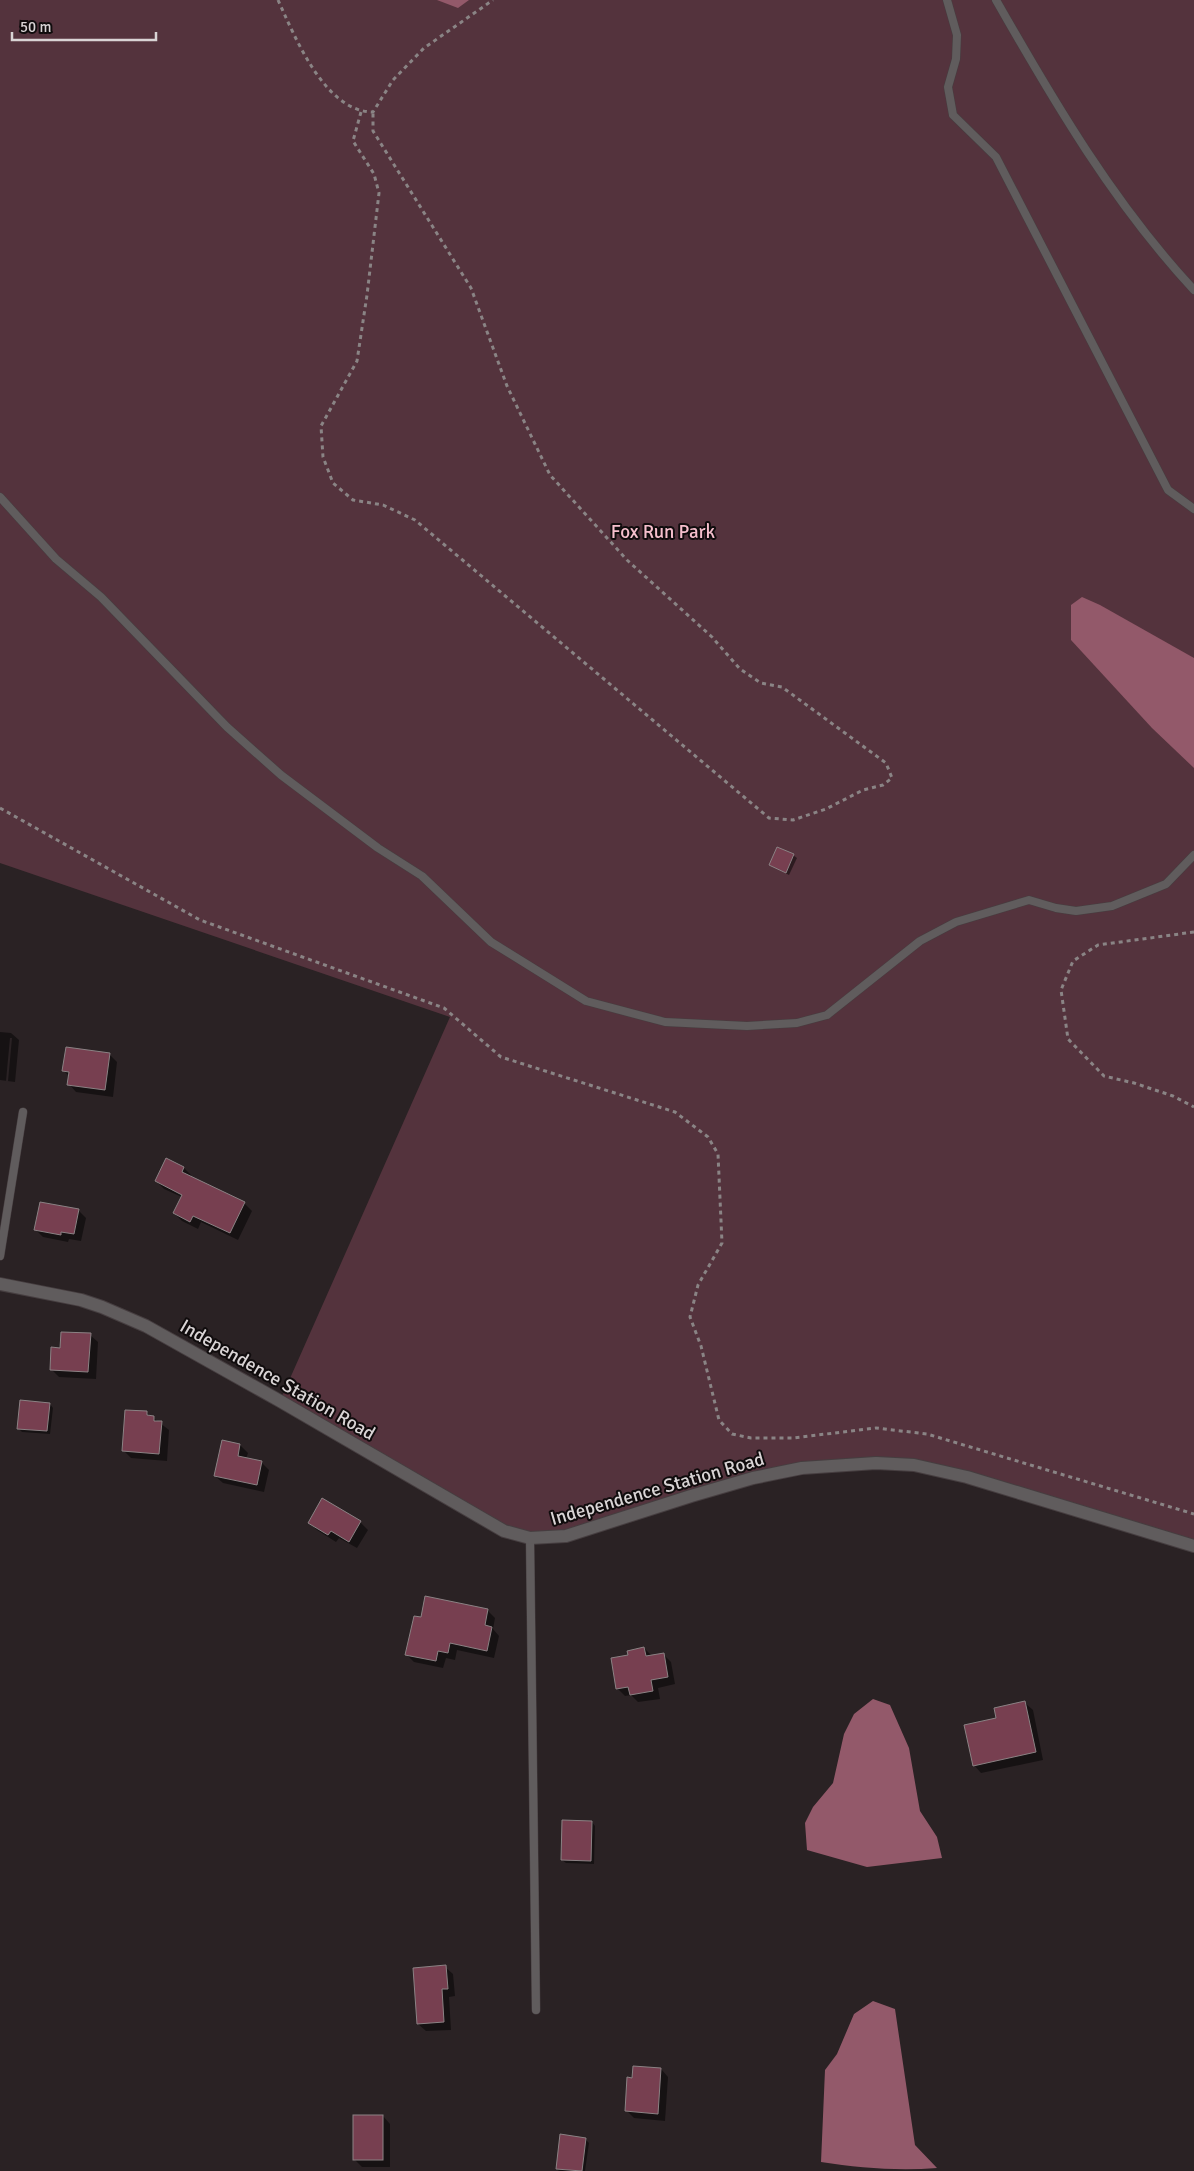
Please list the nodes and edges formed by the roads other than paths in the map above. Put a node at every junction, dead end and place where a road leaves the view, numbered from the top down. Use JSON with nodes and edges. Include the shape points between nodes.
{"nodes":[{"id":1,"x":947,"y":0,"type":"edge"},
{"id":2,"x":996,"y":0,"type":"edge"},
{"id":3,"x":1194,"y":290,"type":"edge"},
{"id":4,"x":0,"y":498,"type":"edge"},
{"id":5,"x":1194,"y":509,"type":"edge"},
{"id":6,"x":1194,"y":855,"type":"edge"},
{"id":7,"x":23,"y":1112,"type":"dead end"},
{"id":8,"x":0,"y":1256,"type":"edge"},
{"id":9,"x":0,"y":1284,"type":"edge"},
{"id":10,"x":530,"y":1538,"type":"junction"},
{"id":11,"x":1194,"y":1546,"type":"edge"},
{"id":12,"x":536,"y":2010,"type":"dead end"}],
"edges":[{"from":1,"to":5,"type":"lane","via":[[957,35],[956,59],[948,87],[953,115],[996,157],[1168,490]]},
{"from":2,"to":3,"type":"lane","via":[[1100,171],[1160,253]]},
{"from":4,"to":6,"type":"lane","via":[[56,559],[101,597],[227,727],[281,775],[378,848],[422,876],[491,942],[586,1000],[666,1022],[747,1026],[797,1023],[827,1015],[920,941],[956,922],[1029,900],[1076,910],[1112,906],[1166,884]]},
{"from":7,"to":8,"type":"lane"},
{"from":9,"to":10,"type":"street","name":"Independence Station Road","via":[[81,1300],[146,1326],[504,1531]]},
{"from":10,"to":11,"type":"street","name":"Independence Station Road","via":[[566,1536],[753,1478],[802,1468],[876,1463],[914,1466],[967,1477]]},
{"from":10,"to":12,"type":"lane"}]}
